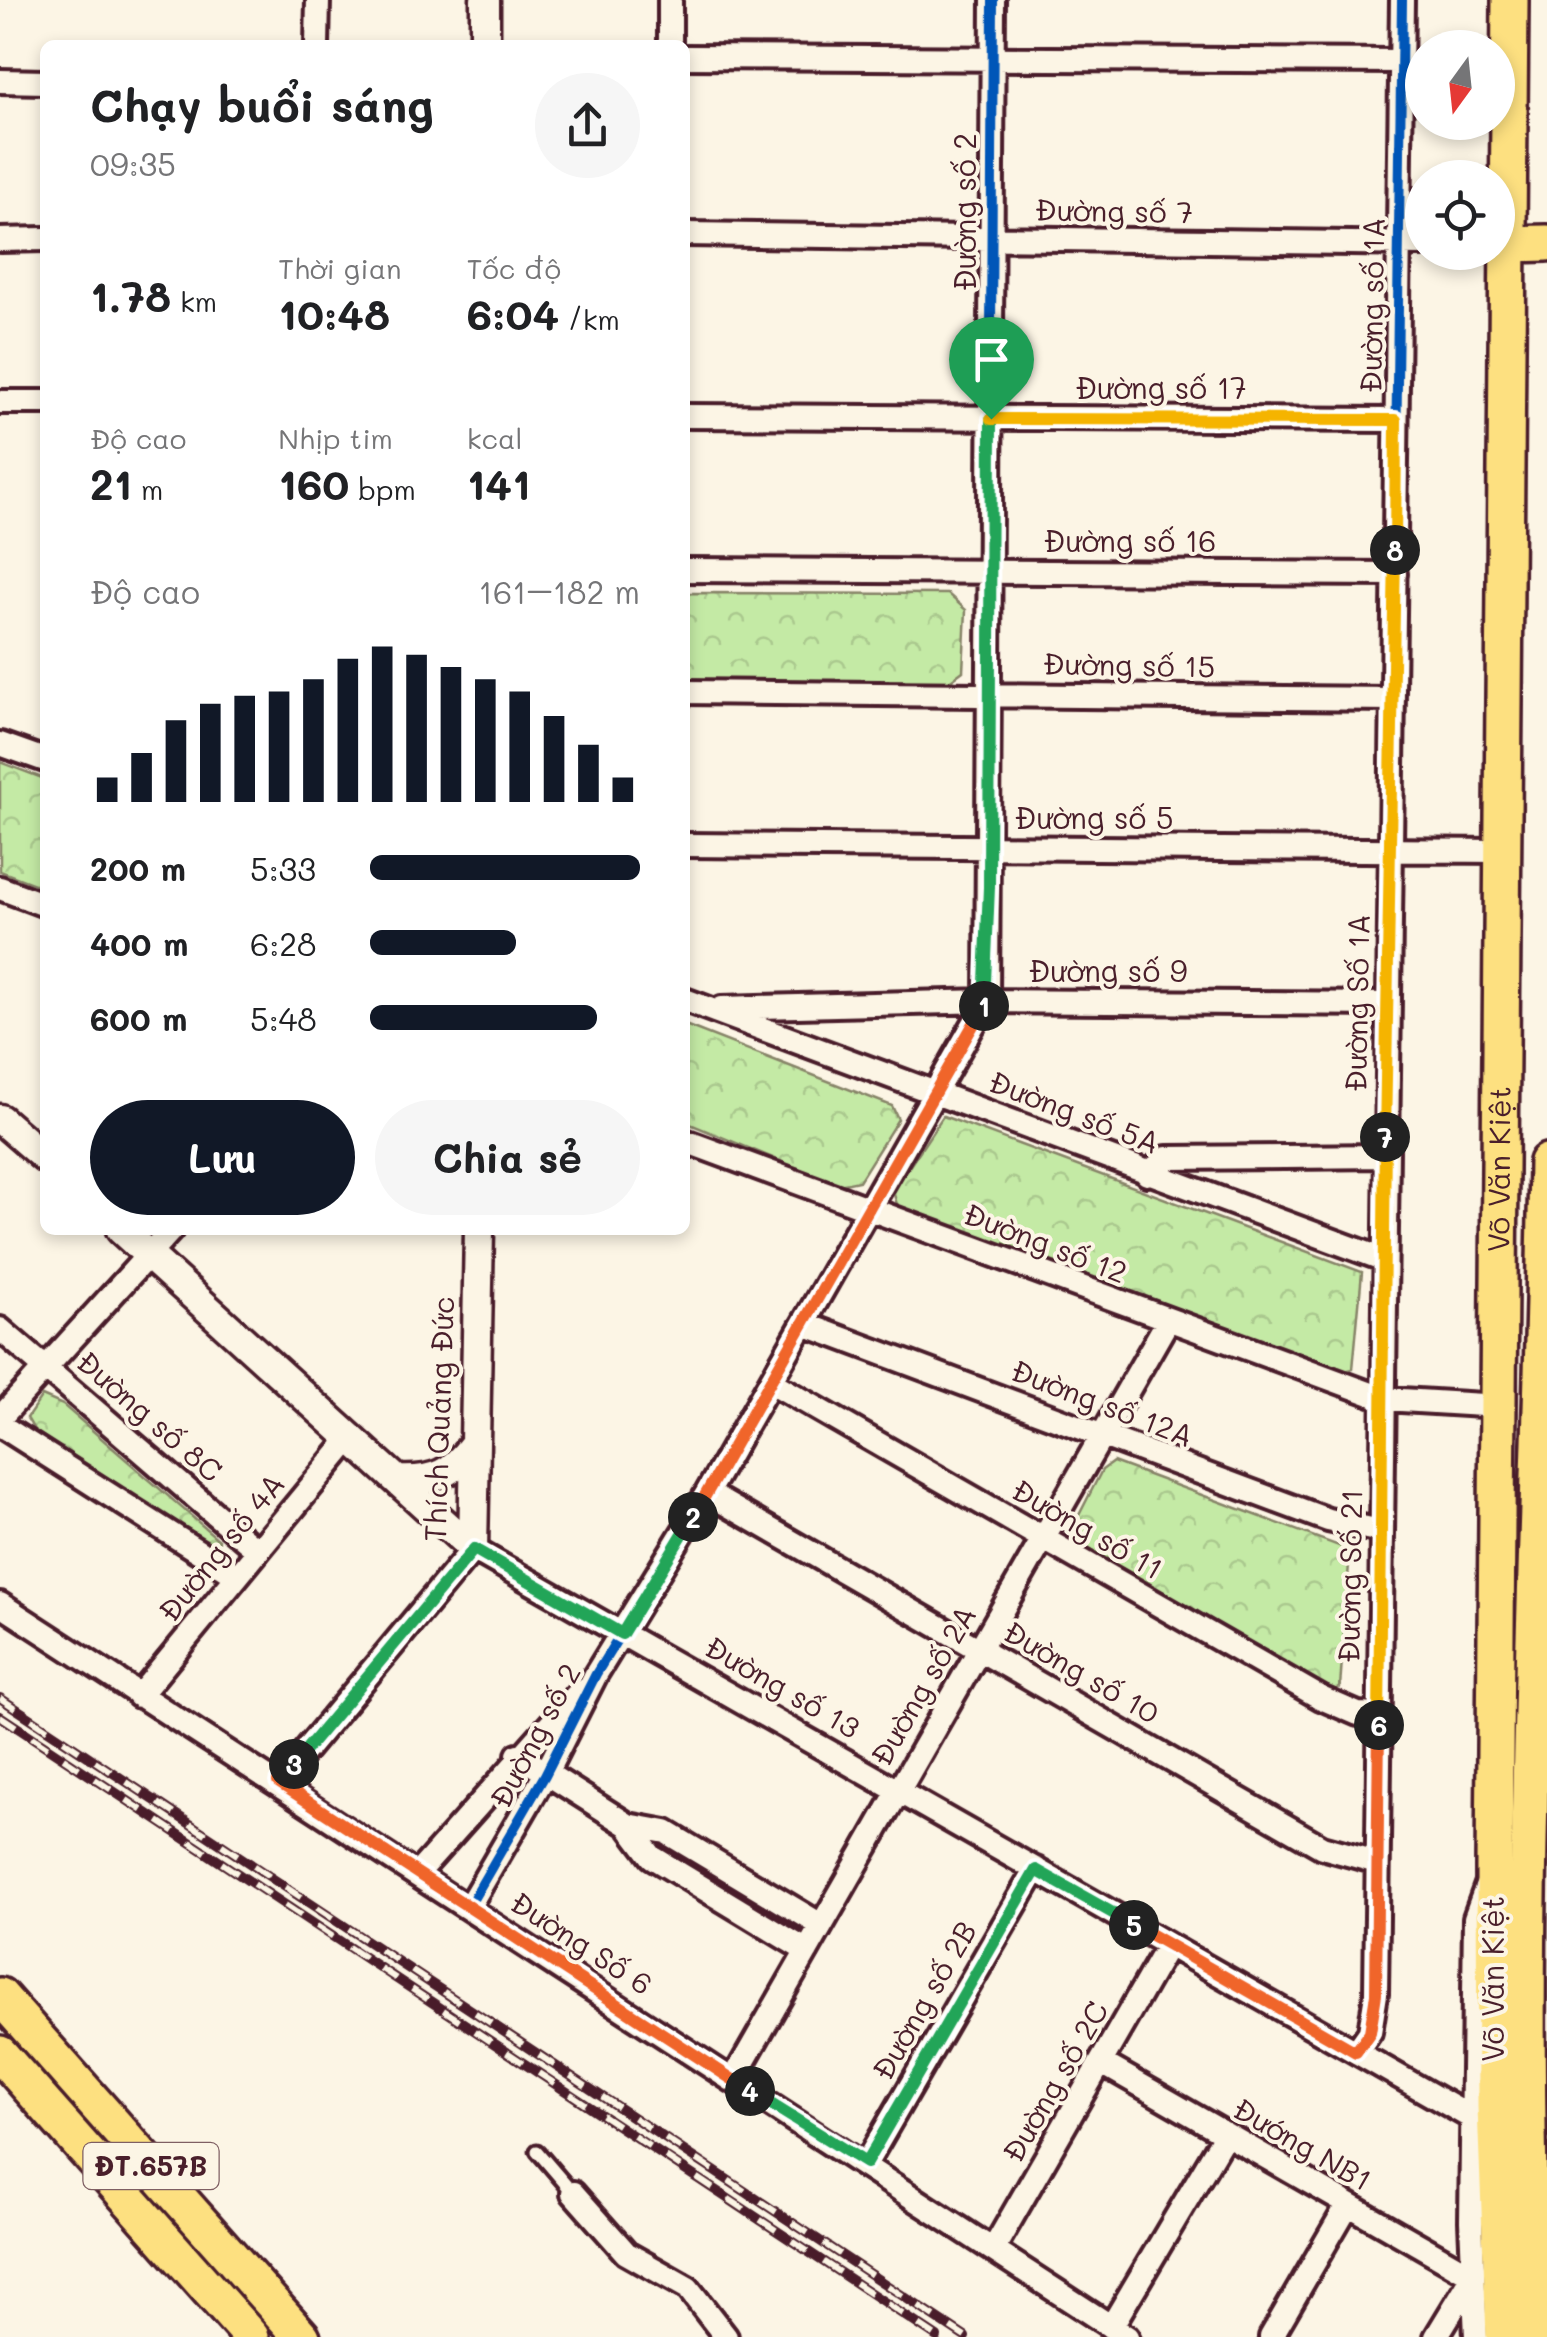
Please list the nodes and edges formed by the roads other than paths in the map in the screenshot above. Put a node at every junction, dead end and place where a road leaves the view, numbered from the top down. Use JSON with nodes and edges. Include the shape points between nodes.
{"nodes":[{"id":1,"x":318,"y":0,"type":"edge"},
{"id":2,"x":485,"y":0,"type":"edge"},
{"id":3,"x":670,"y":0,"type":"edge"},
{"id":4,"x":993,"y":0,"type":"edge"},
{"id":5,"x":1402,"y":0,"type":"edge"},
{"id":6,"x":1510,"y":0,"type":"edge"},
{"id":7,"x":317,"y":40,"type":"edge"},
{"id":8,"x":485,"y":40,"type":"edge"},
{"id":9,"x":670,"y":40,"type":"edge"},
{"id":10,"x":690,"y":57,"type":"edge"},
{"id":11,"x":991,"y":60,"type":"junction"},
{"id":12,"x":1401,"y":62,"type":"junction"},
{"id":13,"x":0,"y":81,"type":"edge"},
{"id":14,"x":40,"y":82,"type":"edge"},
{"id":15,"x":1406,"y":160,"type":"edge"},
{"id":16,"x":1505,"y":160,"type":"edge"},
{"id":17,"x":690,"y":234,"type":"edge"},
{"id":18,"x":40,"y":239,"type":"edge"},
{"id":19,"x":0,"y":240,"type":"edge"},
{"id":20,"x":992,"y":240,"type":"junction"},
{"id":21,"x":1405,"y":244,"type":"edge"},
{"id":22,"x":1515,"y":244,"type":"edge"},
{"id":23,"x":1547,"y":244,"type":"edge"},
{"id":24,"x":1409,"y":270,"type":"edge"},
{"id":25,"x":1503,"y":270,"type":"edge"},
{"id":26,"x":0,"y":402,"type":"edge"},
{"id":27,"x":40,"y":402,"type":"edge"},
{"id":28,"x":690,"y":416,"type":"edge"},
{"id":29,"x":991,"y":419,"type":"junction"},
{"id":30,"x":1396,"y":420,"type":"junction"},
{"id":31,"x":690,"y":570,"type":"edge"},
{"id":32,"x":988,"y":572,"type":"junction"},
{"id":33,"x":1395,"y":574,"type":"junction"},
{"id":34,"x":690,"y":692,"type":"edge"},
{"id":35,"x":990,"y":695,"type":"junction"},
{"id":36,"x":1392,"y":700,"type":"junction"},
{"id":37,"x":0,"y":744,"type":"edge"},
{"id":38,"x":40,"y":758,"type":"edge"},
{"id":39,"x":690,"y":845,"type":"edge"},
{"id":40,"x":989,"y":848,"type":"junction"},
{"id":41,"x":1392,"y":851,"type":"junction"},
{"id":42,"x":1504,"y":852,"type":"junction"},
{"id":43,"x":0,"y":888,"type":"edge"},
{"id":44,"x":40,"y":902,"type":"edge"},
{"id":45,"x":986,"y":1001,"type":"junction"},
{"id":46,"x":690,"y":1002,"type":"edge"},
{"id":47,"x":1388,"y":1004,"type":"junction"},
{"id":48,"x":708,"y":1008,"type":"junction"},
{"id":49,"x":937,"y":1092,"type":"junction"},
{"id":50,"x":0,"y":1118,"type":"edge"},
{"id":51,"x":690,"y":1143,"type":"edge"},
{"id":52,"x":40,"y":1149,"type":"edge"},
{"id":53,"x":1385,"y":1156,"type":"junction"},
{"id":54,"x":1547,"y":1162,"type":"edge"},
{"id":55,"x":1147,"y":1174,"type":"junction"},
{"id":56,"x":870,"y":1210,"type":"junction"},
{"id":57,"x":126,"y":1235,"type":"edge"},
{"id":58,"x":167,"y":1235,"type":"edge"},
{"id":59,"x":479,"y":1235,"type":"edge"},
{"id":60,"x":148,"y":1256,"type":"junction"},
{"id":61,"x":1385,"y":1260,"type":"junction"},
{"id":62,"x":1167,"y":1322,"type":"junction"},
{"id":63,"x":804,"y":1324,"type":"junction"},
{"id":64,"x":0,"y":1329,"type":"edge"},
{"id":65,"x":44,"y":1367,"type":"junction"},
{"id":66,"x":771,"y":1382,"type":"junction"},
{"id":67,"x":1385,"y":1400,"type":"junction"},
{"id":68,"x":1543,"y":1405,"type":"junction"},
{"id":69,"x":1499,"y":1406,"type":"junction"},
{"id":70,"x":0,"y":1422,"type":"edge"},
{"id":71,"x":1102,"y":1436,"type":"junction"},
{"id":72,"x":350,"y":1438,"type":"junction"},
{"id":73,"x":474,"y":1444,"type":"junction"},
{"id":74,"x":397,"y":1480,"type":"junction"},
{"id":75,"x":707,"y":1494,"type":"junction"},
{"id":76,"x":1381,"y":1531,"type":"junction"},
{"id":77,"x":1042,"y":1540,"type":"junction"},
{"id":78,"x":474,"y":1549,"type":"junction"},
{"id":79,"x":258,"y":1551,"type":"junction"},
{"id":80,"x":237,"y":1576,"type":"junction"},
{"id":81,"x":0,"y":1604,"type":"edge"},
{"id":82,"x":622,"y":1634,"type":"junction"},
{"id":83,"x":980,"y":1649,"type":"junction"},
{"id":84,"x":596,"y":1674,"type":"junction"},
{"id":85,"x":139,"y":1696,"type":"junction"},
{"id":86,"x":1380,"y":1715,"type":"junction"},
{"id":87,"x":518,"y":1755,"type":"junction"},
{"id":88,"x":546,"y":1775,"type":"junction"},
{"id":89,"x":278,"y":1782,"type":"junction"},
{"id":90,"x":898,"y":1791,"type":"junction"},
{"id":91,"x":628,"y":1825,"type":"junction"},
{"id":92,"x":1377,"y":1862,"type":"junction"},
{"id":93,"x":1511,"y":1868,"type":"junction"},
{"id":94,"x":1036,"y":1870,"type":"junction"},
{"id":95,"x":418,"y":1873,"type":"junction"},
{"id":96,"x":469,"y":1906,"type":"junction"},
{"id":97,"x":1547,"y":1923,"type":"edge"},
{"id":98,"x":821,"y":1926,"type":"junction"},
{"id":99,"x":1168,"y":1945,"type":"junction"},
{"id":100,"x":807,"y":1951,"type":"junction"},
{"id":101,"x":0,"y":1996,"type":"edge"},
{"id":102,"x":44,"y":2046,"type":"junction"},
{"id":103,"x":1356,"y":2052,"type":"junction"},
{"id":104,"x":1102,"y":2063,"type":"junction"},
{"id":105,"x":5,"y":2070,"type":"edge"},
{"id":106,"x":733,"y":2080,"type":"junction"},
{"id":107,"x":1498,"y":2109,"type":"junction"},
{"id":108,"x":1225,"y":2135,"type":"junction"},
{"id":109,"x":538,"y":2151,"type":"dead end"},
{"id":110,"x":866,"y":2163,"type":"junction"},
{"id":111,"x":573,"y":2193,"type":"joint"},
{"id":112,"x":1347,"y":2206,"type":"junction"},
{"id":113,"x":994,"y":2248,"type":"junction"},
{"id":114,"x":1473,"y":2276,"type":"junction"},
{"id":115,"x":1119,"y":2332,"type":"edge"},
{"id":116,"x":251,"y":2337,"type":"edge"},
{"id":117,"x":302,"y":2337,"type":"edge"},
{"id":118,"x":726,"y":2337,"type":"edge"},
{"id":119,"x":1271,"y":2337,"type":"edge"},
{"id":120,"x":1436,"y":2337,"type":"edge"},
{"id":121,"x":1476,"y":2337,"type":"edge"},
{"id":122,"x":1504,"y":2337,"type":"edge"},
{"id":123,"x":1535,"y":2337,"type":"edge"}],
"edges":[{"from":1,"to":7,"type":"street"},
{"from":2,"to":8,"type":"street"},
{"from":3,"to":9,"type":"street"},
{"from":4,"to":11,"type":"street","name":"Đường số 2"},
{"from":5,"to":12,"type":"street","name":"Đường số 1A"},
{"from":6,"to":16,"type":"main road","name":"Võ Văn Kiệt"},
{"from":10,"to":11,"type":"street"},
{"from":11,"to":12,"type":"street"},
{"from":11,"to":20,"type":"street","name":"Đường số 2"},
{"from":12,"to":15,"type":"street","name":"Đường số 1A"},
{"from":13,"to":14,"type":"street"},
{"from":17,"to":20,"type":"street","name":"Đường số 7"},
{"from":18,"to":19,"type":"street"},
{"from":20,"to":21,"type":"street","name":"Đường số 7"},
{"from":20,"to":29,"type":"street","name":"Đường số 2"},
{"from":22,"to":23,"type":"main road"},
{"from":24,"to":30,"type":"street","name":"Đường số 1A"},
{"from":25,"to":42,"type":"main road","name":"Võ Văn Kiệt"},
{"from":26,"to":27,"type":"street"},
{"from":28,"to":29,"type":"street","name":"Đường số 17"},
{"from":29,"to":30,"type":"street","name":"Đường số 17"},
{"from":29,"to":32,"type":"street","name":"Đường số 2"},
{"from":30,"to":33,"type":"street","name":"Đường số 1A"},
{"from":31,"to":32,"type":"street","name":"Đường số 16"},
{"from":32,"to":33,"type":"street","name":"Đường số 16"},
{"from":32,"to":35,"type":"street","name":"Đường số 2"},
{"from":33,"to":36,"type":"street","name":"Đường số 1A"},
{"from":34,"to":35,"type":"street","name":"Đường số 15"},
{"from":35,"to":36,"type":"street","name":"Đường số 15"},
{"from":35,"to":40,"type":"street","name":"Đường số 2"},
{"from":36,"to":41,"type":"street","name":"Đường số 1A"},
{"from":37,"to":38,"type":"street"},
{"from":39,"to":40,"type":"street","name":"Đường số 5"},
{"from":40,"to":41,"type":"street","name":"Đường số 5"},
{"from":40,"to":45,"type":"street","name":"Đường số 2"},
{"from":41,"to":42,"type":"street","name":"Đường số 5"},
{"from":41,"to":47,"type":"street","name":"Đường Số 1A"},
{"from":42,"to":69,"type":"main road","name":"Võ Văn Kiệt"},
{"from":43,"to":44,"type":"street"},
{"from":45,"to":47,"type":"street","name":"Đường số 9"},
{"from":45,"to":48,"type":"street","name":"Đường số 9"},
{"from":45,"to":49,"type":"street","name":"Đường số 2"},
{"from":46,"to":48,"type":"street","name":"Đường số 5A"},
{"from":47,"to":53,"type":"street","name":"Đường Số 1A"},
{"from":48,"to":49,"type":"street","name":"Đường số 5A"},
{"from":49,"to":55,"type":"street","name":"Đường số 5A"},
{"from":49,"to":56,"type":"street","name":"Đường số 2"},
{"from":50,"to":52,"type":"street"},
{"from":51,"to":56,"type":"street","name":"Đường số 12"},
{"from":53,"to":55,"type":"street","via":[[1167,1158]]},
{"from":53,"to":61,"type":"street","name":"Đường Số 21"},
{"from":54,"to":68,"type":"main road","name":"Võ Văn Kiệt"},
{"from":55,"to":61,"type":"street","name":"Đường số 5A"},
{"from":56,"to":62,"type":"street","name":"Đường số 12"},
{"from":56,"to":63,"type":"street","name":"Đường số 2"},
{"from":57,"to":60,"type":"street","name":"Đường số 13"},
{"from":58,"to":60,"type":"street"},
{"from":59,"to":73,"type":"street","name":"Thích Quảng Đức"},
{"from":60,"to":65,"type":"street"},
{"from":60,"to":72,"type":"street","name":"Đường số 13"},
{"from":61,"to":67,"type":"street","name":"Đường Số 21"},
{"from":62,"to":67,"type":"street","name":"Đường số 12"},
{"from":62,"to":71,"type":"street","name":"Đường số 2A"},
{"from":63,"to":66,"type":"street","name":"Đường số 2"},
{"from":63,"to":71,"type":"street","name":"Đường số 12A"},
{"from":64,"to":65,"type":"street","name":"Đường số 8C"},
{"from":65,"to":70,"type":"street"},
{"from":65,"to":79,"type":"street","name":"Đường số 8C"},
{"from":66,"to":75,"type":"street","name":"Đường số 2"},
{"from":66,"to":77,"type":"street","name":"Đường số 11"},
{"from":67,"to":69,"type":"street","name":"Đường số 12"},
{"from":67,"to":76,"type":"street","name":"Đường Số 21"},
{"from":68,"to":69,"type":"main road"},
{"from":68,"to":93,"type":"main road","name":"Võ Văn Kiệt"},
{"from":69,"to":93,"type":"main road","name":"Võ Văn Kiệt"},
{"from":70,"to":80,"type":"street"},
{"from":71,"to":76,"type":"street","name":"Đường số 12A","via":[[1328,1520]]},
{"from":71,"to":77,"type":"street","name":"Đường số 2A"},
{"from":72,"to":74,"type":"street","name":"Đường số 13"},
{"from":72,"to":79,"type":"street","name":"Đường số 4A"},
{"from":73,"to":74,"type":"street","via":[[441,1477]]},
{"from":73,"to":78,"type":"street","name":"Thích Quảng Đức"},
{"from":74,"to":78,"type":"street","name":"Đường số 13"},
{"from":75,"to":82,"type":"street","name":"Đường số 2"},
{"from":75,"to":83,"type":"street","name":"Đường số 10"},
{"from":76,"to":86,"type":"street","name":"Đường Số 21"},
{"from":77,"to":83,"type":"street","name":"Đường số 2A"},
{"from":77,"to":86,"type":"street","name":"Đường số 11","via":[[1322,1698],[1358,1714]]},
{"from":78,"to":82,"type":"street","name":"Đường số 13"},
{"from":78,"to":89,"type":"street","name":"Thích Quảng Đức"},
{"from":79,"to":80,"type":"street","name":"Đường số 4A"},
{"from":80,"to":85,"type":"street","name":"Đường số 4A"},
{"from":81,"to":85,"type":"street","name":"Đường Số 6"},
{"from":82,"to":84,"type":"street","name":"Đường số 2"},
{"from":82,"to":90,"type":"street","name":"Đường số 13"},
{"from":83,"to":90,"type":"street","name":"Đường số 2A"},
{"from":83,"to":92,"type":"street","name":"Đường số 10","via":[[1322,1847]]},
{"from":84,"to":87,"type":"street","name":"Đường số 2"},
{"from":84,"to":88,"type":"street","name":"Đường số 2"},
{"from":85,"to":89,"type":"street","name":"Đường Số 6"},
{"from":86,"to":92,"type":"street","name":"Đường Số 21"},
{"from":87,"to":88,"type":"street"},
{"from":87,"to":95,"type":"street","name":"Đường số 2"},
{"from":88,"to":91,"type":"street"},
{"from":88,"to":96,"type":"street","name":"Đường số 2"},
{"from":89,"to":95,"type":"street","name":"Đường Số 6"},
{"from":90,"to":94,"type":"street","name":"Đường số 13"},
{"from":90,"to":98,"type":"street","name":"Đường số 2A"},
{"from":91,"to":98,"type":"street","via":[[666,1832]]},
{"from":91,"to":100,"type":"street","via":[[652,1857]]},
{"from":92,"to":103,"type":"street","name":"Đường Số 21","via":[[1376,1994],[1370,2032]]},
{"from":93,"to":97,"type":"street"},
{"from":93,"to":107,"type":"main road","name":"Võ Văn Kiệt"},
{"from":93,"to":107,"type":"street","via":[[1475,1918]]},
{"from":94,"to":99,"type":"street","name":"Đường số 13"},
{"from":94,"to":110,"type":"street","name":"Đường số 2B"},
{"from":95,"to":96,"type":"street","name":"Đường Số 6"},
{"from":96,"to":106,"type":"street","name":"Đường Số 6"},
{"from":98,"to":100,"type":"street","name":"Đường số 2A"},
{"from":99,"to":103,"type":"street","name":"Đường số 13"},
{"from":99,"to":104,"type":"street","name":"Đường số 2C"},
{"from":100,"to":106,"type":"street","name":"Đường số 2A"},
{"from":101,"to":102,"type":"main road","number":"ĐT.657B"},
{"from":102,"to":105,"type":"main road"},
{"from":102,"to":117,"type":"main road","number":"ĐT.657B"},
{"from":103,"to":107,"type":"street","name":"Đường số 13"},
{"from":104,"to":108,"type":"street","name":"Đướng NB1"},
{"from":104,"to":113,"type":"street","name":"Đường số 2C"},
{"from":105,"to":116,"type":"main road","number":"ĐT.657B"},
{"from":106,"to":110,"type":"street","name":"Đường Số 6"},
{"from":107,"to":114,"type":"street"},
{"from":107,"to":122,"type":"main road","name":"Võ Văn Kiệt"},
{"from":107,"to":123,"type":"main road","name":"Võ Văn Kiệt"},
{"from":108,"to":112,"type":"street","name":"Đướng NB1"},
{"from":108,"to":115,"type":"street"},
{"from":109,"to":111,"type":"lane"},
{"from":110,"to":113,"type":"street","name":"Đường Số 6"},
{"from":111,"to":118,"type":"street","via":[[626,2253],[688,2288]]},
{"from":112,"to":114,"type":"street","name":"Đướng NB1"},
{"from":112,"to":119,"type":"street"},
{"from":113,"to":115,"type":"street","name":"Đường Số 6"},
{"from":114,"to":120,"type":"street"},
{"from":114,"to":121,"type":"street"}]}
